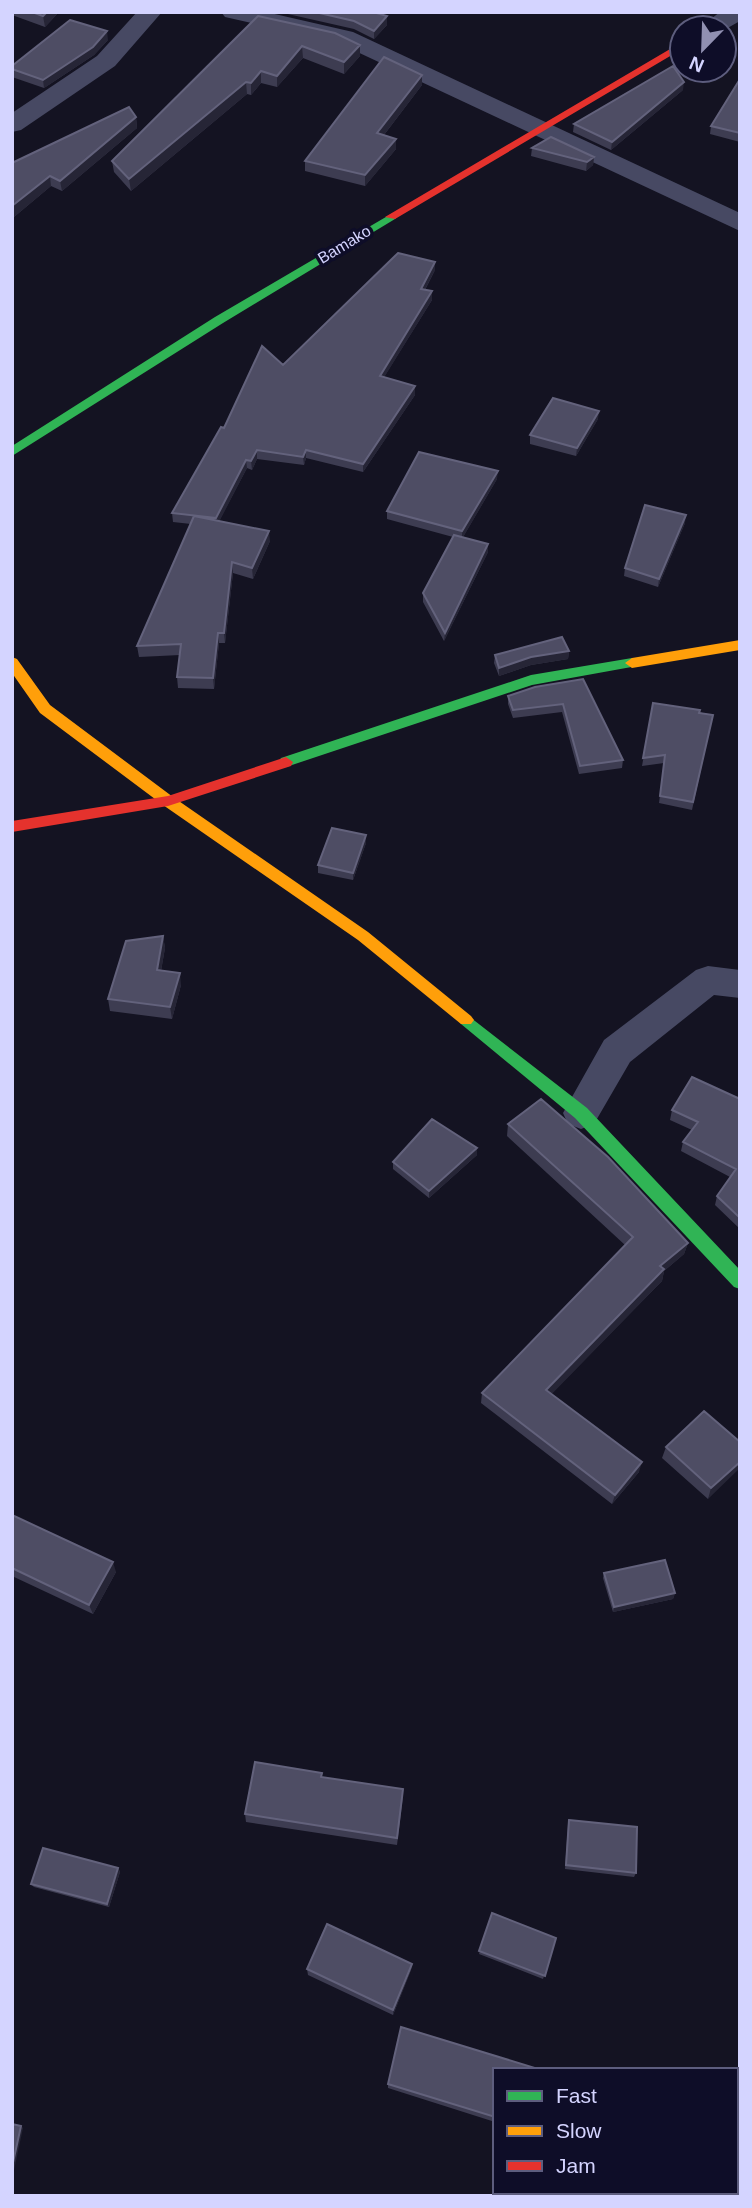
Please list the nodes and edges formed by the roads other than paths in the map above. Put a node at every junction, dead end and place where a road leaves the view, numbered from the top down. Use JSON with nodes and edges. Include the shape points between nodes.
{"nodes":[{"id":1,"x":150,"y":12,"type":"edge"},
{"id":2,"x":233,"y":12,"type":"edge"},
{"id":3,"x":668,"y":54,"type":"edge"},
{"id":4,"x":12,"y":125,"type":"edge"},
{"id":5,"x":543,"y":130,"type":"junction"},
{"id":6,"x":740,"y":223,"type":"edge"},
{"id":7,"x":12,"y":452,"type":"edge"},
{"id":8,"x":740,"y":645,"type":"edge"},
{"id":9,"x":12,"y":662,"type":"edge"},
{"id":10,"x":168,"y":801,"type":"junction"},
{"id":11,"x":12,"y":827,"type":"edge"},
{"id":12,"x":740,"y":984,"type":"edge"},
{"id":13,"x":581,"y":1113,"type":"junction"},
{"id":14,"x":740,"y":1282,"type":"edge"}],
"edges":[{"from":1,"to":4,"type":"street","via":[[106,61]]},
{"from":2,"to":5,"type":"street","via":[[344,37]]},
{"from":3,"to":5,"type":"street","name":"Bamako"},
{"from":5,"to":6,"type":"street"},
{"from":5,"to":7,"type":"street","name":"Bamako","via":[[248,302]]},
{"from":8,"to":10,"type":"street","via":[[531,680]]},
{"from":9,"to":10,"type":"street","via":[[45,709]]},
{"from":10,"to":11,"type":"street"},
{"from":10,"to":13,"type":"street","via":[[363,936]]},
{"from":12,"to":13,"type":"street","via":[[708,980],[617,1051]]},
{"from":13,"to":14,"type":"street"}]}
